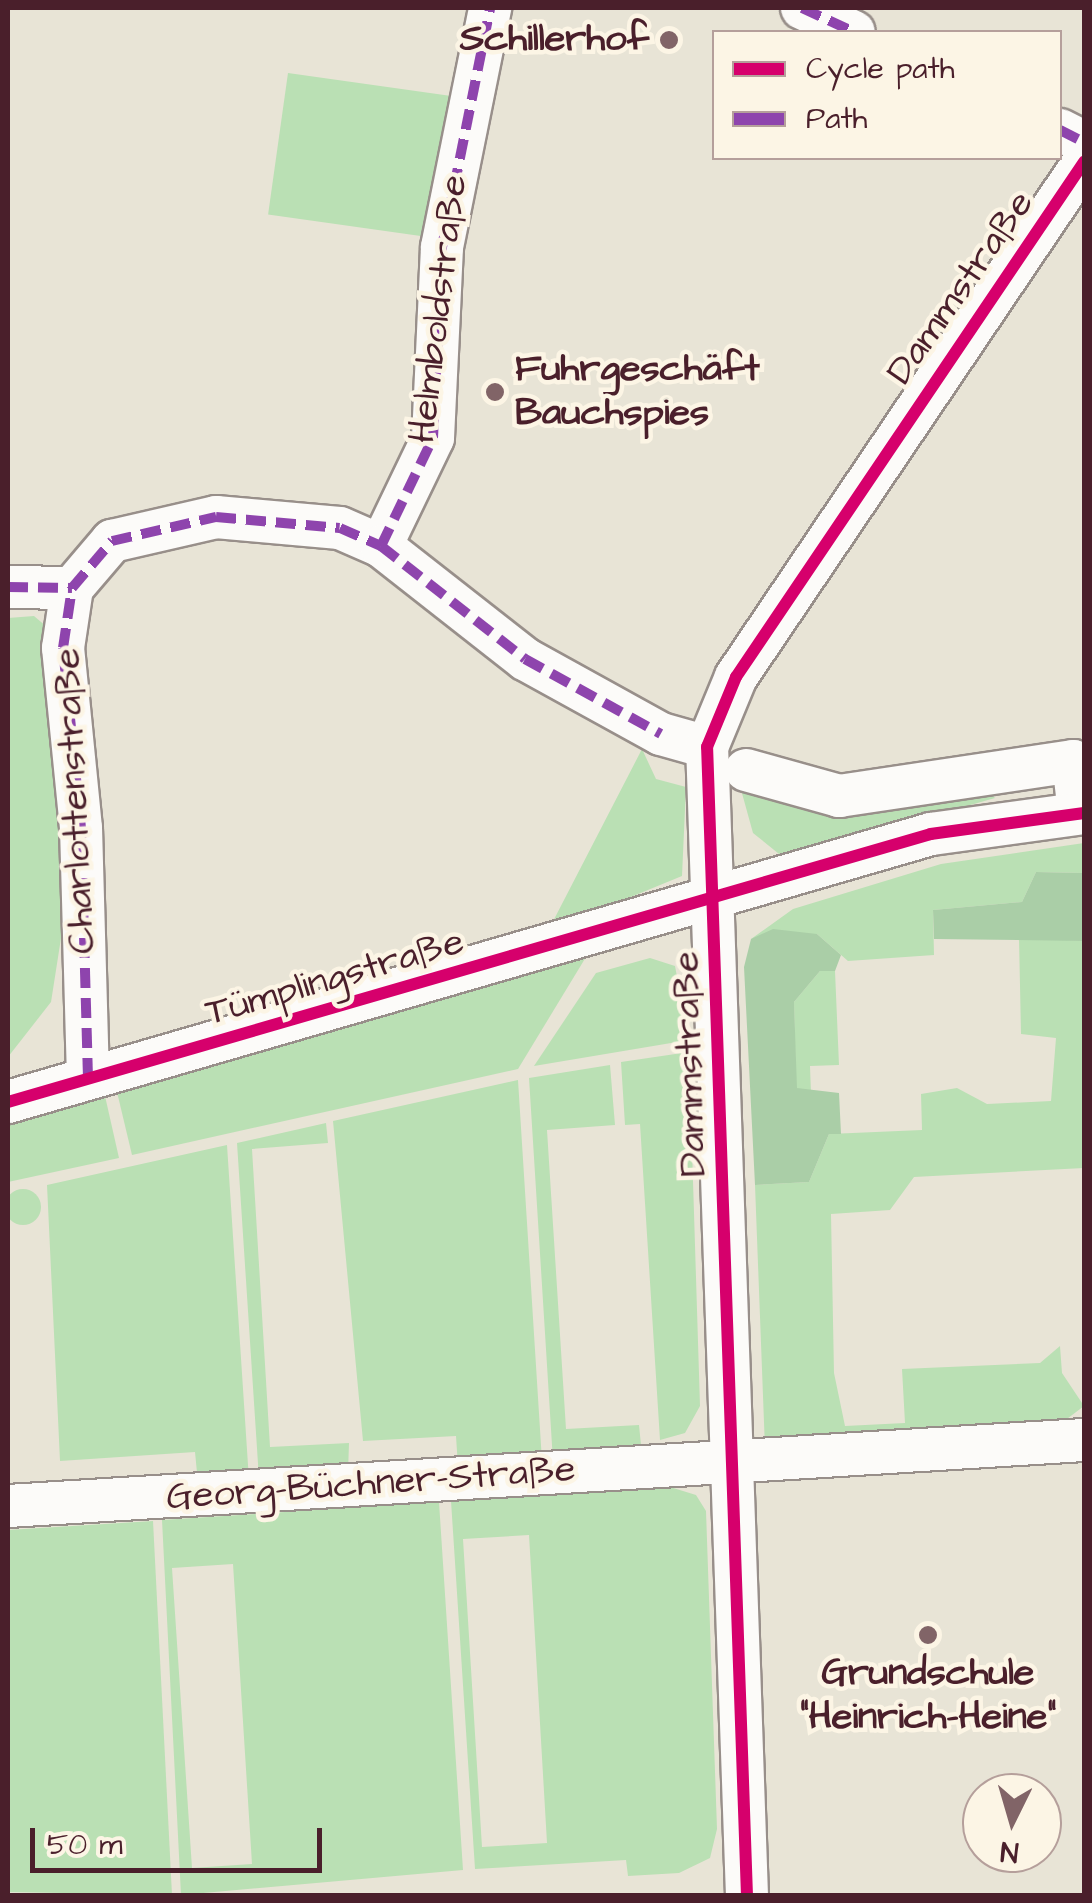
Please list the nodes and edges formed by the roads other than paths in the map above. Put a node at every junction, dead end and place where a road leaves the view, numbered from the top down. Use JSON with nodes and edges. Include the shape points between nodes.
{"nodes":[{"id":1,"x":490,"y":8,"type":"edge"},
{"id":2,"x":802,"y":8,"type":"edge"},
{"id":3,"x":850,"y":30,"type":"edge"},
{"id":4,"x":1084,"y":162,"type":"edge"},
{"id":5,"x":381,"y":546,"type":"junction"},
{"id":6,"x":8,"y":588,"type":"edge"},
{"id":7,"x":72,"y":588,"type":"junction"},
{"id":8,"x":706,"y":747,"type":"junction"},
{"id":9,"x":746,"y":770,"type":"dead end"},
{"id":10,"x":1082,"y":813,"type":"edge"},
{"id":11,"x":715,"y":901,"type":"junction"},
{"id":12,"x":88,"y":1078,"type":"junction"},
{"id":13,"x":8,"y":1102,"type":"edge"},
{"id":14,"x":1084,"y":1440,"type":"edge"},
{"id":15,"x":735,"y":1462,"type":"junction"},
{"id":16,"x":8,"y":1506,"type":"edge"},
{"id":17,"x":747,"y":1896,"type":"edge"}],
"edges":[{"from":1,"to":5,"type":"street","name":"Helmboldstraße","via":[[442,248],[432,438]]},
{"from":2,"to":3,"type":"street"},
{"from":4,"to":8,"type":"street","name":"Dammstraße","via":[[736,677]]},
{"from":5,"to":7,"type":"street","via":[[340,528],[216,517],[112,541]]},
{"from":5,"to":8,"type":"street","via":[[524,659],[660,734]]},
{"from":6,"to":7,"type":"street"},
{"from":7,"to":12,"type":"street","name":"Charlottenstraße","via":[[63,648],[82,828]]},
{"from":8,"to":11,"type":"street","name":"Dammstraße"},
{"from":9,"to":10,"type":"street","via":[[839,796],[1073,762]]},
{"from":10,"to":11,"type":"street","name":"Tümplingstraße","via":[[930,834]]},
{"from":11,"to":12,"type":"street","name":"Tümplingstraße"},
{"from":11,"to":15,"type":"street","name":"Dammstraße"},
{"from":12,"to":13,"type":"street","name":"Tümplingstraße"},
{"from":14,"to":15,"type":"street","name":"Georg-Büchner-Straße"},
{"from":15,"to":16,"type":"street","name":"Georg-Büchner-Straße"},
{"from":15,"to":17,"type":"street","name":"Dammstraße"}]}
